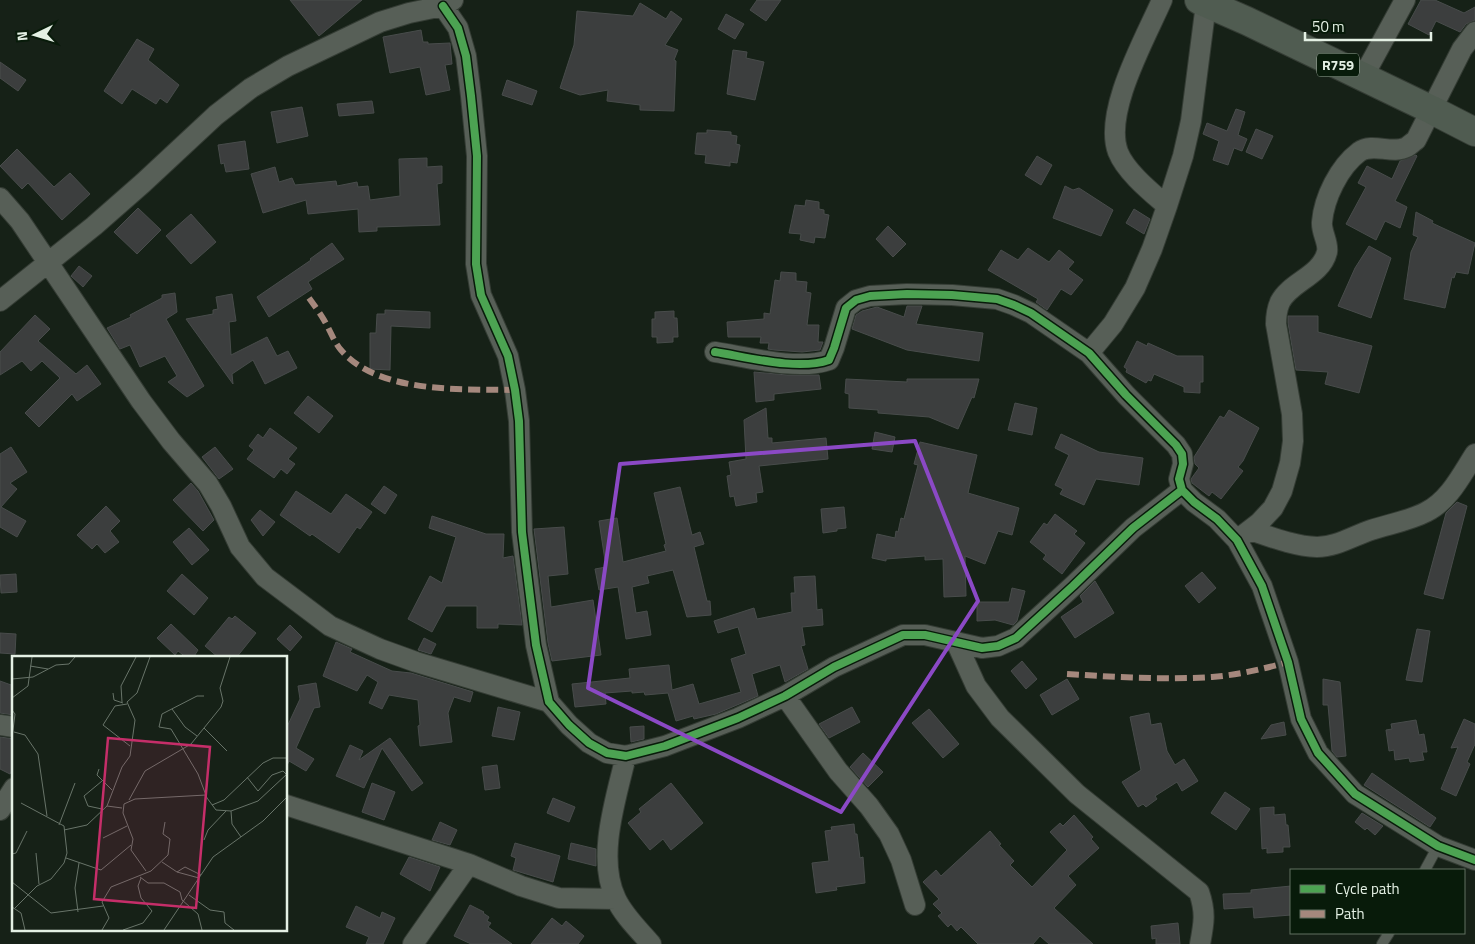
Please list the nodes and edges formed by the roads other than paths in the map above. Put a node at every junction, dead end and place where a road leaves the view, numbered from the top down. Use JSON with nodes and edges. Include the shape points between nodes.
{"nodes":[{"id":1,"x":1162,"y":0,"type":"edge"},
{"id":2,"x":1405,"y":0,"type":"edge"},
{"id":3,"x":1202,"y":2,"type":"edge"},
{"id":4,"x":448,"y":3,"type":"edge"},
{"id":5,"x":1475,"y":32,"type":"edge"},
{"id":6,"x":1363,"y":77,"type":"junction"},
{"id":7,"x":1432,"y":110,"type":"junction"},
{"id":8,"x":1475,"y":132,"type":"edge"},
{"id":9,"x":0,"y":198,"type":"edge"},
{"id":10,"x":1167,"y":206,"type":"junction"},
{"id":11,"x":48,"y":262,"type":"junction"},
{"id":12,"x":0,"y":301,"type":"edge"},
{"id":13,"x":715,"y":352,"type":"dead end"},
{"id":14,"x":1089,"y":352,"type":"junction"},
{"id":15,"x":1475,"y":454,"type":"edge"},
{"id":16,"x":1182,"y":490,"type":"junction"},
{"id":17,"x":1244,"y":535,"type":"junction"},
{"id":18,"x":957,"y":644,"type":"junction"},
{"id":19,"x":785,"y":696,"type":"junction"},
{"id":20,"x":549,"y":702,"type":"junction"},
{"id":21,"x":626,"y":756,"type":"junction"},
{"id":22,"x":12,"y":791,"type":"edge"},
{"id":23,"x":288,"y":806,"type":"edge"},
{"id":24,"x":0,"y":810,"type":"edge"},
{"id":25,"x":1438,"y":846,"type":"junction"},
{"id":26,"x":1475,"y":860,"type":"edge"},
{"id":27,"x":469,"y":864,"type":"junction"},
{"id":28,"x":1426,"y":869,"type":"edge"},
{"id":29,"x":616,"y":899,"type":"junction"},
{"id":30,"x":915,"y":905,"type":"dead end"},
{"id":31,"x":413,"y":944,"type":"edge"},
{"id":32,"x":651,"y":944,"type":"edge"},
{"id":33,"x":1200,"y":944,"type":"edge"}],
"edges":[{"from":1,"to":10,"type":"street","via":[[1126,83],[1116,114],[1116,139],[1124,162]]},
{"from":2,"to":6,"type":"street"},
{"from":3,"to":6,"type":"main road","number":"R759"},
{"from":3,"to":10,"type":"street","via":[[1191,121]]},
{"from":4,"to":11,"type":"street","via":[[380,22],[288,66],[251,88],[216,115],[94,226]]},
{"from":4,"to":20,"type":"street","via":[[466,56],[477,156],[476,264],[481,295],[508,356],[515,390],[519,420],[522,532],[536,645]]},
{"from":5,"to":7,"type":"street","via":[[1462,49]]},
{"from":6,"to":7,"type":"main road","number":"R759"},
{"from":7,"to":8,"type":"main road","number":"R759"},
{"from":7,"to":17,"type":"street","via":[[1416,140],[1407,147],[1371,147],[1360,151],[1347,164],[1332,188],[1322,223],[1327,252],[1319,266],[1281,300],[1276,324],[1292,414],[1290,463],[1273,508]]},
{"from":9,"to":11,"type":"street"},
{"from":10,"to":14,"type":"street","via":[[1135,288],[1113,324]]},
{"from":11,"to":12,"type":"street"},
{"from":11,"to":20,"type":"street","via":[[141,401],[208,484],[240,547],[265,577],[330,626],[380,649]]},
{"from":13,"to":14,"type":"street","via":[[795,365],[818,364],[829,360],[846,308],[856,300],[907,294],[997,299],[1014,304]]},
{"from":14,"to":16,"type":"street","via":[[1182,454],[1184,464],[1179,479]]},
{"from":15,"to":17,"type":"street","via":[[1454,487],[1437,505],[1426,512],[1339,543],[1314,547],[1272,537]]},
{"from":16,"to":17,"type":"street","via":[[1216,518]]},
{"from":16,"to":18,"type":"street","via":[[1133,528],[1016,638],[998,646],[982,648]]},
{"from":17,"to":25,"type":"street","via":[[1288,662],[1301,719],[1318,753],[1355,794]]},
{"from":18,"to":19,"type":"street","via":[[925,635],[903,635],[834,667]]},
{"from":18,"to":33,"type":"street","via":[[976,686],[1000,718],[1077,794],[1199,892],[1205,920]]},
{"from":19,"to":21,"type":"street","via":[[665,746]]},
{"from":19,"to":30,"type":"street","via":[[838,771],[889,834]]},
{"from":20,"to":21,"type":"street","via":[[589,743],[607,753]]},
{"from":21,"to":29,"type":"street","via":[[609,846],[610,886]]},
{"from":22,"to":24,"type":"street"},
{"from":23,"to":27,"type":"street"},
{"from":25,"to":26,"type":"street"},
{"from":25,"to":28,"type":"lane"},
{"from":27,"to":29,"type":"street","via":[[559,898]]},
{"from":27,"to":31,"type":"street"},
{"from":29,"to":32,"type":"street"}]}
